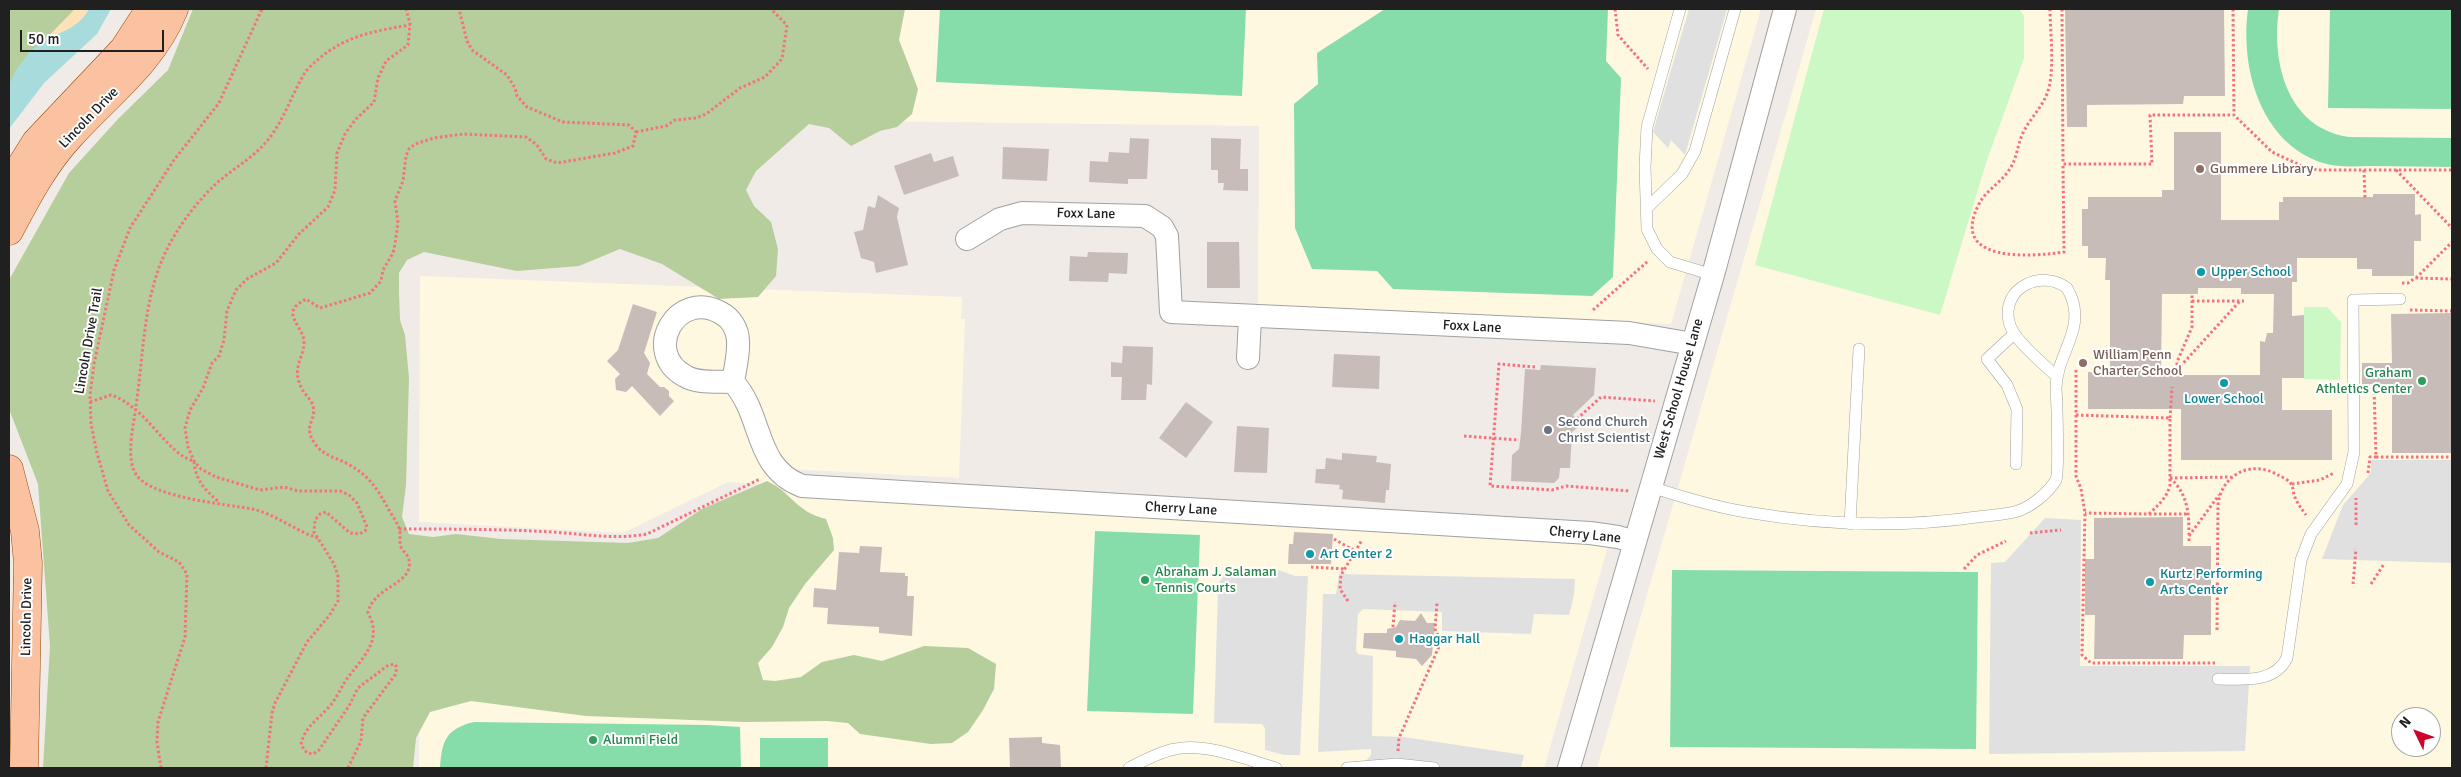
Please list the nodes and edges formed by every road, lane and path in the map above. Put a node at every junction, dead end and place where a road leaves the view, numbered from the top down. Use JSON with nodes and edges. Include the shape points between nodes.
{"nodes":[{"id":1,"x":150,"y":9,"type":"edge"},
{"id":2,"x":174,"y":9,"type":"edge"},
{"id":3,"x":262,"y":9,"type":"edge"},
{"id":4,"x":406,"y":9,"type":"edge"},
{"id":5,"x":459,"y":9,"type":"edge"},
{"id":6,"x":771,"y":9,"type":"edge"},
{"id":7,"x":1615,"y":9,"type":"edge"},
{"id":8,"x":1680,"y":9,"type":"edge"},
{"id":9,"x":1735,"y":9,"type":"edge"},
{"id":10,"x":1785,"y":9,"type":"edge"},
{"id":11,"x":2050,"y":9,"type":"edge"},
{"id":12,"x":2062,"y":9,"type":"edge"},
{"id":13,"x":2233,"y":9,"type":"edge"},
{"id":14,"x":410,"y":25,"type":"junction"},
{"id":15,"x":1651,"y":72,"type":"dead end"},
{"id":16,"x":2234,"y":115,"type":"junction"},
{"id":17,"x":636,"y":132,"type":"junction"},
{"id":18,"x":2063,"y":164,"type":"junction"},
{"id":19,"x":2364,"y":170,"type":"junction"},
{"id":20,"x":2396,"y":170,"type":"junction"},
{"id":21,"x":2452,"y":170,"type":"edge"},
{"id":22,"x":9,"y":185,"type":"edge"},
{"id":23,"x":2365,"y":198,"type":"dead end"},
{"id":24,"x":1647,"y":208,"type":"junction"},
{"id":25,"x":2452,"y":228,"type":"edge"},
{"id":26,"x":9,"y":231,"type":"edge"},
{"id":27,"x":968,"y":239,"type":"dead end"},
{"id":28,"x":2452,"y":242,"type":"edge"},
{"id":29,"x":1648,"y":262,"type":"dead end"},
{"id":30,"x":1713,"y":275,"type":"junction"},
{"id":31,"x":2415,"y":278,"type":"dead end"},
{"id":32,"x":2192,"y":294,"type":"dead end"},
{"id":33,"x":2400,"y":299,"type":"joint"},
{"id":34,"x":2192,"y":301,"type":"junction"},
{"id":35,"x":1584,"y":309,"type":"dead end"},
{"id":36,"x":2452,"y":310,"type":"edge"},
{"id":37,"x":1250,"y":318,"type":"junction"},
{"id":38,"x":2014,"y":334,"type":"junction"},
{"id":39,"x":1693,"y":344,"type":"junction"},
{"id":40,"x":1859,"y":349,"type":"dead end"},
{"id":41,"x":2066,"y":352,"type":"junction"},
{"id":42,"x":1248,"y":358,"type":"dead end"},
{"id":43,"x":1535,"y":367,"type":"dead end"},
{"id":44,"x":2177,"y":370,"type":"junction"},
{"id":45,"x":2177,"y":375,"type":"dead end"},
{"id":46,"x":2056,"y":376,"type":"junction"},
{"id":47,"x":733,"y":382,"type":"dead end"},
{"id":48,"x":2172,"y":387,"type":"dead end"},
{"id":49,"x":2374,"y":387,"type":"dead end"},
{"id":50,"x":1657,"y":401,"type":"dead end"},
{"id":51,"x":90,"y":402,"type":"junction"},
{"id":52,"x":136,"y":409,"type":"junction"},
{"id":53,"x":2076,"y":415,"type":"junction"},
{"id":54,"x":2170,"y":418,"type":"junction"},
{"id":55,"x":1577,"y":419,"type":"dead end"},
{"id":56,"x":1464,"y":436,"type":"dead end"},
{"id":57,"x":1494,"y":438,"type":"junction"},
{"id":58,"x":1519,"y":440,"type":"dead end"},
{"id":59,"x":2376,"y":457,"type":"junction"},
{"id":60,"x":2452,"y":457,"type":"edge"},
{"id":61,"x":194,"y":460,"type":"junction"},
{"id":62,"x":2016,"y":464,"type":"dead end"},
{"id":63,"x":2337,"y":464,"type":"dead end"},
{"id":64,"x":9,"y":469,"type":"edge"},
{"id":65,"x":777,"y":470,"type":"junction"},
{"id":66,"x":2334,"y":473,"type":"junction"},
{"id":67,"x":2368,"y":473,"type":"dead end"},
{"id":68,"x":2231,"y":477,"type":"junction"},
{"id":69,"x":2170,"y":478,"type":"junction"},
{"id":70,"x":2333,"y":479,"type":"dead end"},
{"id":71,"x":2292,"y":484,"type":"junction"},
{"id":72,"x":1641,"y":489,"type":"junction"},
{"id":73,"x":2219,"y":494,"type":"junction"},
{"id":74,"x":2356,"y":497,"type":"dead end"},
{"id":75,"x":219,"y":502,"type":"junction"},
{"id":76,"x":2313,"y":508,"type":"dead end"},
{"id":77,"x":2084,"y":514,"type":"junction"},
{"id":78,"x":2149,"y":514,"type":"junction"},
{"id":79,"x":2189,"y":514,"type":"junction"},
{"id":80,"x":2307,"y":516,"type":"junction"},
{"id":81,"x":1376,"y":520,"type":"junction"},
{"id":82,"x":2304,"y":521,"type":"dead end"},
{"id":83,"x":1850,"y":524,"type":"junction"},
{"id":84,"x":2356,"y":525,"type":"dead end"},
{"id":85,"x":399,"y":529,"type":"junction"},
{"id":86,"x":2060,"y":530,"type":"dead end"},
{"id":87,"x":2030,"y":533,"type":"dead end"},
{"id":88,"x":2189,"y":536,"type":"junction"},
{"id":89,"x":318,"y":538,"type":"junction"},
{"id":90,"x":1332,"y":538,"type":"dead end"},
{"id":91,"x":2006,"y":540,"type":"dead end"},
{"id":92,"x":2189,"y":541,"type":"dead end"},
{"id":93,"x":1635,"y":542,"type":"junction"},
{"id":94,"x":2356,"y":549,"type":"dead end"},
{"id":95,"x":1355,"y":551,"type":"junction"},
{"id":96,"x":2384,"y":564,"type":"dead end"},
{"id":97,"x":1311,"y":567,"type":"dead end"},
{"id":98,"x":1345,"y":568,"type":"junction"},
{"id":99,"x":1964,"y":569,"type":"dead end"},
{"id":100,"x":2353,"y":584,"type":"dead end"},
{"id":101,"x":2371,"y":584,"type":"dead end"},
{"id":102,"x":1348,"y":601,"type":"dead end"},
{"id":103,"x":1395,"y":602,"type":"dead end"},
{"id":104,"x":1438,"y":603,"type":"dead end"},
{"id":105,"x":1393,"y":627,"type":"dead end"},
{"id":106,"x":2218,"y":630,"type":"dead end"},
{"id":107,"x":1435,"y":641,"type":"dead end"},
{"id":108,"x":1441,"y":642,"type":"junction"},
{"id":109,"x":2224,"y":663,"type":"dead end"},
{"id":110,"x":2218,"y":679,"type":"dead end"},
{"id":111,"x":1399,"y":738,"type":"dead end"},
{"id":112,"x":24,"y":768,"type":"edge"},
{"id":113,"x":161,"y":768,"type":"edge"},
{"id":114,"x":266,"y":768,"type":"edge"},
{"id":115,"x":348,"y":768,"type":"edge"},
{"id":116,"x":1129,"y":768,"type":"edge"},
{"id":117,"x":1276,"y":768,"type":"edge"},
{"id":118,"x":1347,"y":768,"type":"edge"},
{"id":119,"x":1434,"y":768,"type":"edge"},
{"id":120,"x":1569,"y":768,"type":"edge"}],
"edges":[{"from":1,"to":22,"type":"main road","name":"Lincoln Drive","via":[[124,49],[36,142]]},
{"from":2,"to":26,"type":"main road","name":"Lincoln Drive","via":[[142,64],[74,131],[47,164]]},
{"from":3,"to":51,"type":"path","name":"Lincoln Drive Trail","via":[[219,103],[157,184],[120,250],[99,335]]},
{"from":4,"to":14,"type":"path"},
{"from":5,"to":17,"type":"path","via":[[466,41],[472,50],[507,75],[517,96],[527,107],[563,122],[629,125]]},
{"from":6,"to":17,"type":"path","via":[[787,25],[782,59],[765,77],[740,88],[706,114]]},
{"from":7,"to":15,"type":"path","via":[[1618,35]]},
{"from":8,"to":24,"type":"lane","via":[[1647,127]]},
{"from":9,"to":24,"type":"lane","via":[[1696,151],[1682,174]]},
{"from":10,"to":30,"type":"street","name":"West School House Lane"},
{"from":11,"to":18,"type":"path","via":[[2050,84],[2046,97],[2022,136],[2014,162],[1978,206],[1974,216],[1974,235],[1983,248],[2014,254],[2064,252]]},
{"from":12,"to":18,"type":"path"},
{"from":13,"to":16,"type":"path"},
{"from":14,"to":52,"type":"path","via":[[356,36],[314,63],[298,83],[269,139],[219,182],[178,229],[160,265],[149,304]]},
{"from":14,"to":61,"type":"path","via":[[408,45],[386,60],[378,78],[374,102],[345,134],[337,153],[335,190],[328,207],[299,234],[276,263],[247,279],[230,301],[219,356],[212,363],[185,428]]},
{"from":16,"to":18,"type":"path","via":[[2150,115],[2152,164]]},
{"from":16,"to":19,"type":"path","via":[[2272,152],[2287,160],[2318,170]]},
{"from":17,"to":85,"type":"path","via":[[633,146],[615,153],[557,163],[546,159],[537,145],[526,137],[463,134],[415,144],[408,149],[403,181],[395,201],[398,223],[395,244],[377,288],[320,308],[306,299],[293,309],[292,314],[304,342],[298,377],[313,407],[308,431],[321,452],[347,464],[379,490]]},
{"from":19,"to":20,"type":"path"},
{"from":19,"to":23,"type":"path"},
{"from":20,"to":21,"type":"path"},
{"from":20,"to":25,"type":"path"},
{"from":24,"to":30,"type":"lane","via":[[1650,238],[1664,256],[1678,266]]},
{"from":27,"to":37,"type":"street","name":"Foxx Lane","via":[[1000,219],[1022,213],[1145,216],[1162,227],[1167,236],[1170,312]]},
{"from":28,"to":31,"type":"path"},
{"from":29,"to":35,"type":"path","via":[[1593,310]]},
{"from":30,"to":39,"type":"street","name":"West School House Lane"},
{"from":32,"to":34,"type":"path"},
{"from":33,"to":36,"type":"path","via":[[2410,310]]},
{"from":33,"to":110,"type":"lane","via":[[2352,300],[2354,452],[2348,484],[2306,544],[2299,570],[2287,658],[2282,668],[2271,675],[2257,679]]},
{"from":34,"to":44,"type":"path","via":[[2192,327],[2177,362]]},
{"from":34,"to":44,"type":"path","via":[[2242,301]]},
{"from":37,"to":39,"type":"street","name":"Foxx Lane","via":[[1629,333]]},
{"from":37,"to":42,"type":"street"},
{"from":38,"to":41,"type":"lane","via":[[2008,312],[2011,300],[2028,283],[2050,279],[2067,288],[2076,309]]},
{"from":38,"to":46,"type":"lane"},
{"from":38,"to":62,"type":"lane","via":[[1986,358],[2007,385],[2017,409]]},
{"from":39,"to":72,"type":"street","name":"West School House Lane"},
{"from":40,"to":83,"type":"lane"},
{"from":41,"to":46,"type":"lane"},
{"from":41,"to":53,"type":"path","via":[[2076,359]]},
{"from":43,"to":57,"type":"path","via":[[1499,364]]},
{"from":44,"to":45,"type":"path"},
{"from":46,"to":83,"type":"lane","via":[[2057,479],[2031,504],[2017,511],[1956,520]]},
{"from":47,"to":65,"type":"street","name":"Cherry Lane","via":[[744,395],[764,450]]},
{"from":48,"to":54,"type":"path"},
{"from":49,"to":59,"type":"path"},
{"from":50,"to":55,"type":"path","via":[[1601,397]]},
{"from":51,"to":52,"type":"path","via":[[111,395],[127,401]]},
{"from":51,"to":113,"type":"path","name":"Lincoln Drive Trail","via":[[97,453],[108,491],[118,509],[144,540],[179,562],[187,574],[185,637],[158,722]]},
{"from":52,"to":61,"type":"path","via":[[178,452]]},
{"from":52,"to":75,"type":"path","via":[[131,436],[137,476],[166,492]]},
{"from":53,"to":54,"type":"path"},
{"from":53,"to":77,"type":"path","via":[[2076,476]]},
{"from":54,"to":69,"type":"path"},
{"from":56,"to":57,"type":"path"},
{"from":57,"to":58,"type":"path"},
{"from":57,"to":72,"type":"path","via":[[1490,486],[1552,490],[1566,486]]},
{"from":59,"to":60,"type":"path"},
{"from":59,"to":67,"type":"path","via":[[2370,457]]},
{"from":61,"to":75,"type":"path","via":[[195,474],[201,486]]},
{"from":61,"to":89,"type":"path","via":[[201,469],[216,477],[260,490],[332,490],[349,495],[365,519],[365,531],[350,533],[326,512],[315,520],[314,532]]},
{"from":63,"to":66,"type":"path"},
{"from":64,"to":112,"type":"main road","name":"Lincoln Drive","via":[[25,531],[28,562]]},
{"from":65,"to":81,"type":"street","name":"Cherry Lane","via":[[794,483],[813,488]]},
{"from":65,"to":85,"type":"path","via":[[647,534],[627,538],[553,532]]},
{"from":66,"to":70,"type":"path"},
{"from":66,"to":71,"type":"path","via":[[2320,480]]},
{"from":68,"to":69,"type":"path"},
{"from":68,"to":71,"type":"path","via":[[2249,468],[2264,468]]},
{"from":68,"to":73,"type":"path"},
{"from":69,"to":78,"type":"path","via":[[2168,493]]},
{"from":69,"to":79,"type":"path","via":[[2182,491]]},
{"from":71,"to":80,"type":"path","via":[[2298,504]]},
{"from":72,"to":83,"type":"lane","via":[[1744,512]]},
{"from":72,"to":93,"type":"street","name":"West School House Lane"},
{"from":73,"to":88,"type":"path"},
{"from":73,"to":106,"type":"path"},
{"from":74,"to":84,"type":"path"},
{"from":75,"to":89,"type":"path","via":[[266,513]]},
{"from":76,"to":80,"type":"path"},
{"from":77,"to":78,"type":"path"},
{"from":77,"to":109,"type":"path","via":[[2084,659],[2091,663]]},
{"from":78,"to":79,"type":"path"},
{"from":79,"to":88,"type":"path"},
{"from":80,"to":82,"type":"path"},
{"from":81,"to":93,"type":"street","name":"Cherry Lane","via":[[1590,533]]},
{"from":81,"to":95,"type":"path"},
{"from":85,"to":115,"type":"path","via":[[401,547],[409,557],[407,572],[401,580],[382,591],[369,606],[373,631],[370,651],[328,708],[311,723],[302,740],[301,745],[307,753],[319,750],[358,688],[394,664],[397,667],[395,675],[363,718],[361,741]]},
{"from":86,"to":87,"type":"path"},
{"from":88,"to":92,"type":"path"},
{"from":89,"to":114,"type":"path","via":[[338,576],[338,601],[307,642],[275,703]]},
{"from":90,"to":95,"type":"path"},
{"from":91,"to":99,"type":"path","via":[[1977,555]]},
{"from":93,"to":120,"type":"street","name":"West School House Lane"},
{"from":94,"to":100,"type":"path"},
{"from":95,"to":98,"type":"path"},
{"from":96,"to":101,"type":"path"},
{"from":97,"to":98,"type":"path"},
{"from":98,"to":102,"type":"path","via":[[1341,574],[1340,590]]},
{"from":103,"to":105,"type":"path"},
{"from":104,"to":108,"type":"path","via":[[1435,629]]},
{"from":107,"to":108,"type":"path"},
{"from":108,"to":111,"type":"path"},
{"from":116,"to":117,"type":"lane","via":[[1166,751],[1192,747]]},
{"from":118,"to":119,"type":"lane","via":[[1397,764]]}]}
